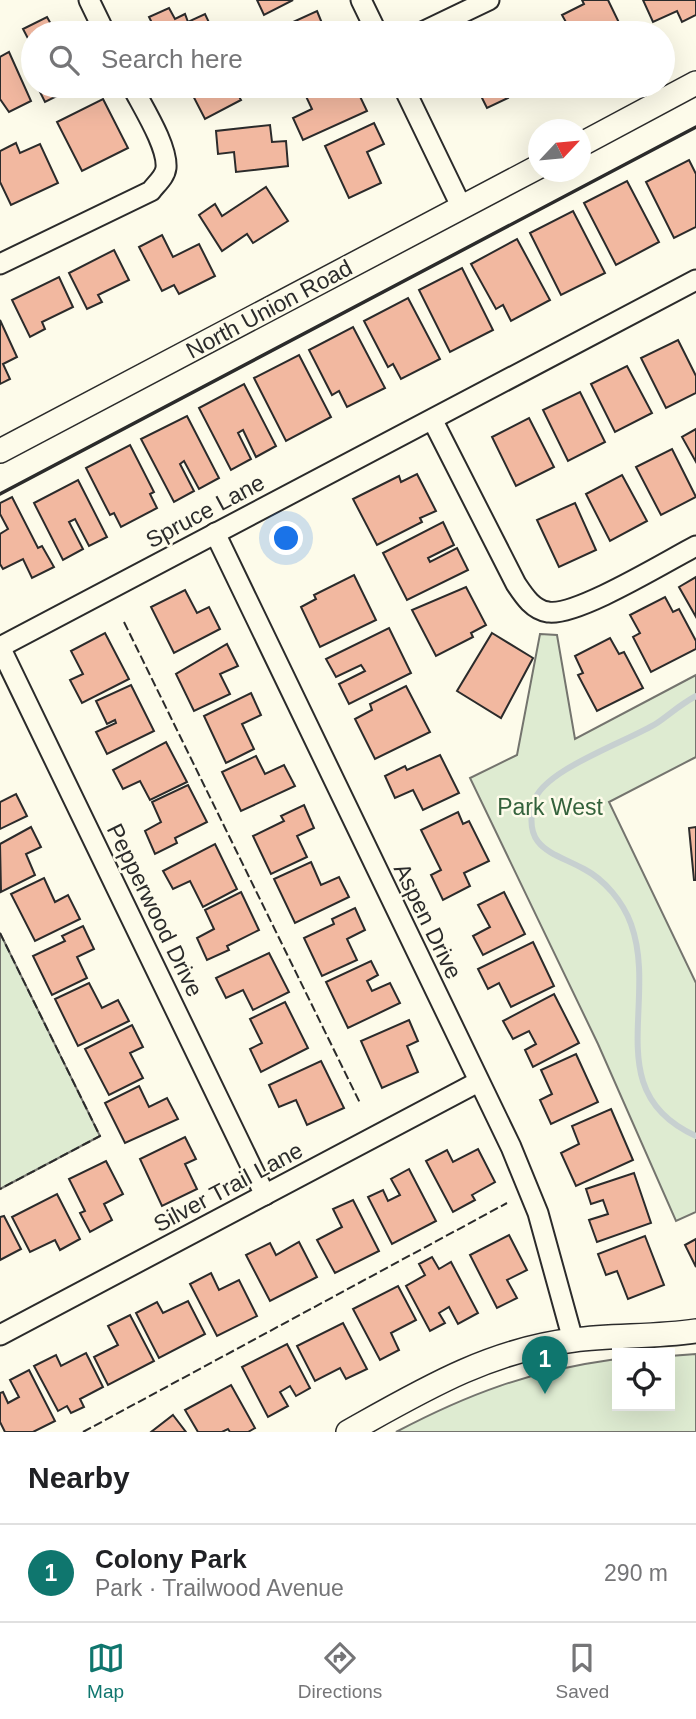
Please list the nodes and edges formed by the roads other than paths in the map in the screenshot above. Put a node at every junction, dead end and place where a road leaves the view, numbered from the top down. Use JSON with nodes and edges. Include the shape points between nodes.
{"nodes":[{"id":1,"x":89,"y":0,"type":"edge"},
{"id":2,"x":361,"y":0,"type":"edge"},
{"id":3,"x":489,"y":0,"type":"edge"},
{"id":4,"x":99,"y":21,"type":"edge"},
{"id":5,"x":371,"y":21,"type":"edge"},
{"id":6,"x":445,"y":21,"type":"edge"},
{"id":7,"x":696,"y":83,"type":"edge"},
{"id":8,"x":675,"y":94,"type":"edge"},
{"id":9,"x":138,"y":98,"type":"edge"},
{"id":10,"x":409,"y":98,"type":"edge"},
{"id":11,"x":668,"y":98,"type":"edge"},
{"id":12,"x":591,"y":139,"type":"edge"},
{"id":13,"x":528,"y":172,"type":"edge"},
{"id":14,"x":462,"y":208,"type":"junction"},
{"id":15,"x":0,"y":264,"type":"edge"},
{"id":16,"x":696,"y":280,"type":"edge"},
{"id":17,"x":433,"y":421,"type":"junction"},
{"id":18,"x":0,"y":451,"type":"edge"},
{"id":19,"x":215,"y":533,"type":"junction"},
{"id":20,"x":696,"y":546,"type":"edge"},
{"id":21,"x":0,"y":647,"type":"edge"},
{"id":22,"x":478,"y":1082,"type":"junction"},
{"id":23,"x":265,"y":1195,"type":"junction"},
{"id":24,"x":696,"y":1331,"type":"edge"},
{"id":25,"x":0,"y":1335,"type":"edge"},
{"id":26,"x":573,"y":1340,"type":"junction"},
{"id":27,"x":348,"y":1432,"type":"edge"}],
"edges":[{"from":1,"to":4,"type":"street"},
{"from":2,"to":5,"type":"street"},
{"from":3,"to":6,"type":"street"},
{"from":7,"to":8,"type":"street"},
{"from":9,"to":15,"type":"street","via":[[167,166],[151,191]]},
{"from":10,"to":14,"type":"street"},
{"from":11,"to":12,"type":"street"},
{"from":13,"to":14,"type":"street","name":"North Union Road"},
{"from":14,"to":18,"type":"street","name":"North Union Road"},
{"from":16,"to":17,"type":"street","name":"Spruce Lane"},
{"from":17,"to":19,"type":"street","name":"Spruce Lane"},
{"from":17,"to":20,"type":"street","via":[[516,584],[531,604],[546,612],[562,612],[605,594]]},
{"from":19,"to":21,"type":"street","name":"Spruce Lane"},
{"from":19,"to":22,"type":"street","name":"Aspen Drive"},
{"from":21,"to":23,"type":"street","name":"Pepperwood Drive"},
{"from":22,"to":23,"type":"street","name":"Silver Trail Lane"},
{"from":22,"to":26,"type":"street","name":"Aspen Drive","via":[[538,1213]]},
{"from":23,"to":25,"type":"street","name":"Silver Trail Lane"},
{"from":24,"to":26,"type":"street"},
{"from":26,"to":27,"type":"street","via":[[514,1351],[477,1364]]}]}
